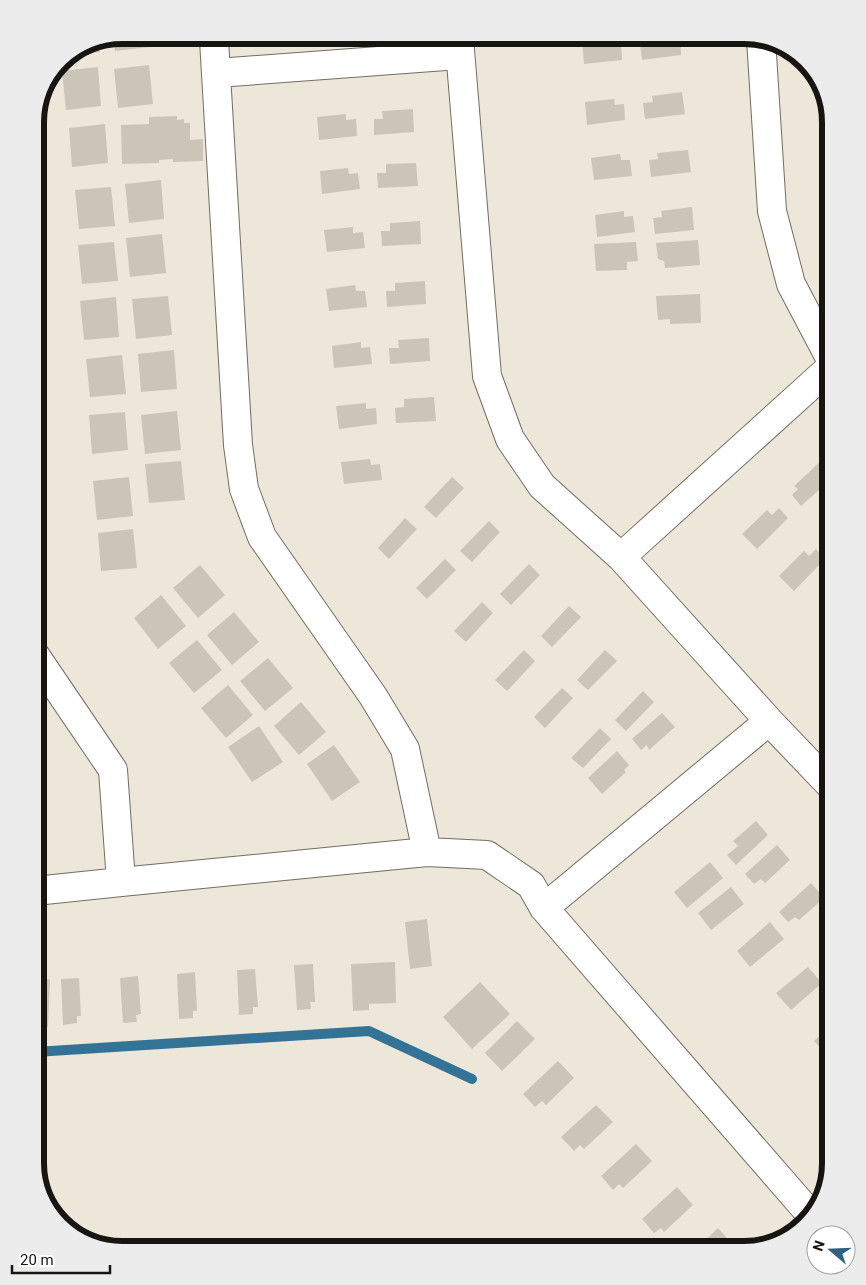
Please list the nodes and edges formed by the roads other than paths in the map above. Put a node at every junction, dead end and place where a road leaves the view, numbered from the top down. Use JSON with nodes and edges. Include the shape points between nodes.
{"nodes":[{"id":1,"x":214,"y":44,"type":"edge"},
{"id":2,"x":761,"y":45,"type":"edge"},
{"id":3,"x":459,"y":46,"type":"edge"},
{"id":4,"x":217,"y":73,"type":"junction"},
{"id":5,"x":822,"y":342,"type":"edge"},
{"id":6,"x":822,"y":375,"type":"edge"},
{"id":7,"x":621,"y":557,"type":"junction"},
{"id":8,"x":44,"y":668,"type":"edge"},
{"id":9,"x":769,"y":721,"type":"junction"},
{"id":10,"x":822,"y":777,"type":"edge"},
{"id":11,"x":428,"y":852,"type":"junction"},
{"id":12,"x":121,"y":882,"type":"junction"},
{"id":13,"x":44,"y":891,"type":"edge"},
{"id":14,"x":544,"y":908,"type":"junction"},
{"id":15,"x":807,"y":1210,"type":"edge"}],
"edges":[{"from":1,"to":4,"type":"street"},
{"from":2,"to":5,"type":"street","via":[[772,211],[792,284]]},
{"from":3,"to":4,"type":"street"},
{"from":3,"to":7,"type":"street","via":[[487,376],[510,438],[542,486]]},
{"from":4,"to":11,"type":"street","via":[[238,445],[244,489],[262,537],[373,696],[405,749]]},
{"from":6,"to":7,"type":"street"},
{"from":7,"to":9,"type":"street"},
{"from":8,"to":12,"type":"street","via":[[113,770]]},
{"from":9,"to":10,"type":"street"},
{"from":9,"to":14,"type":"street"},
{"from":11,"to":12,"type":"street"},
{"from":11,"to":14,"type":"street","via":[[488,855],[530,885]]},
{"from":12,"to":13,"type":"street"},
{"from":14,"to":15,"type":"street"}]}
